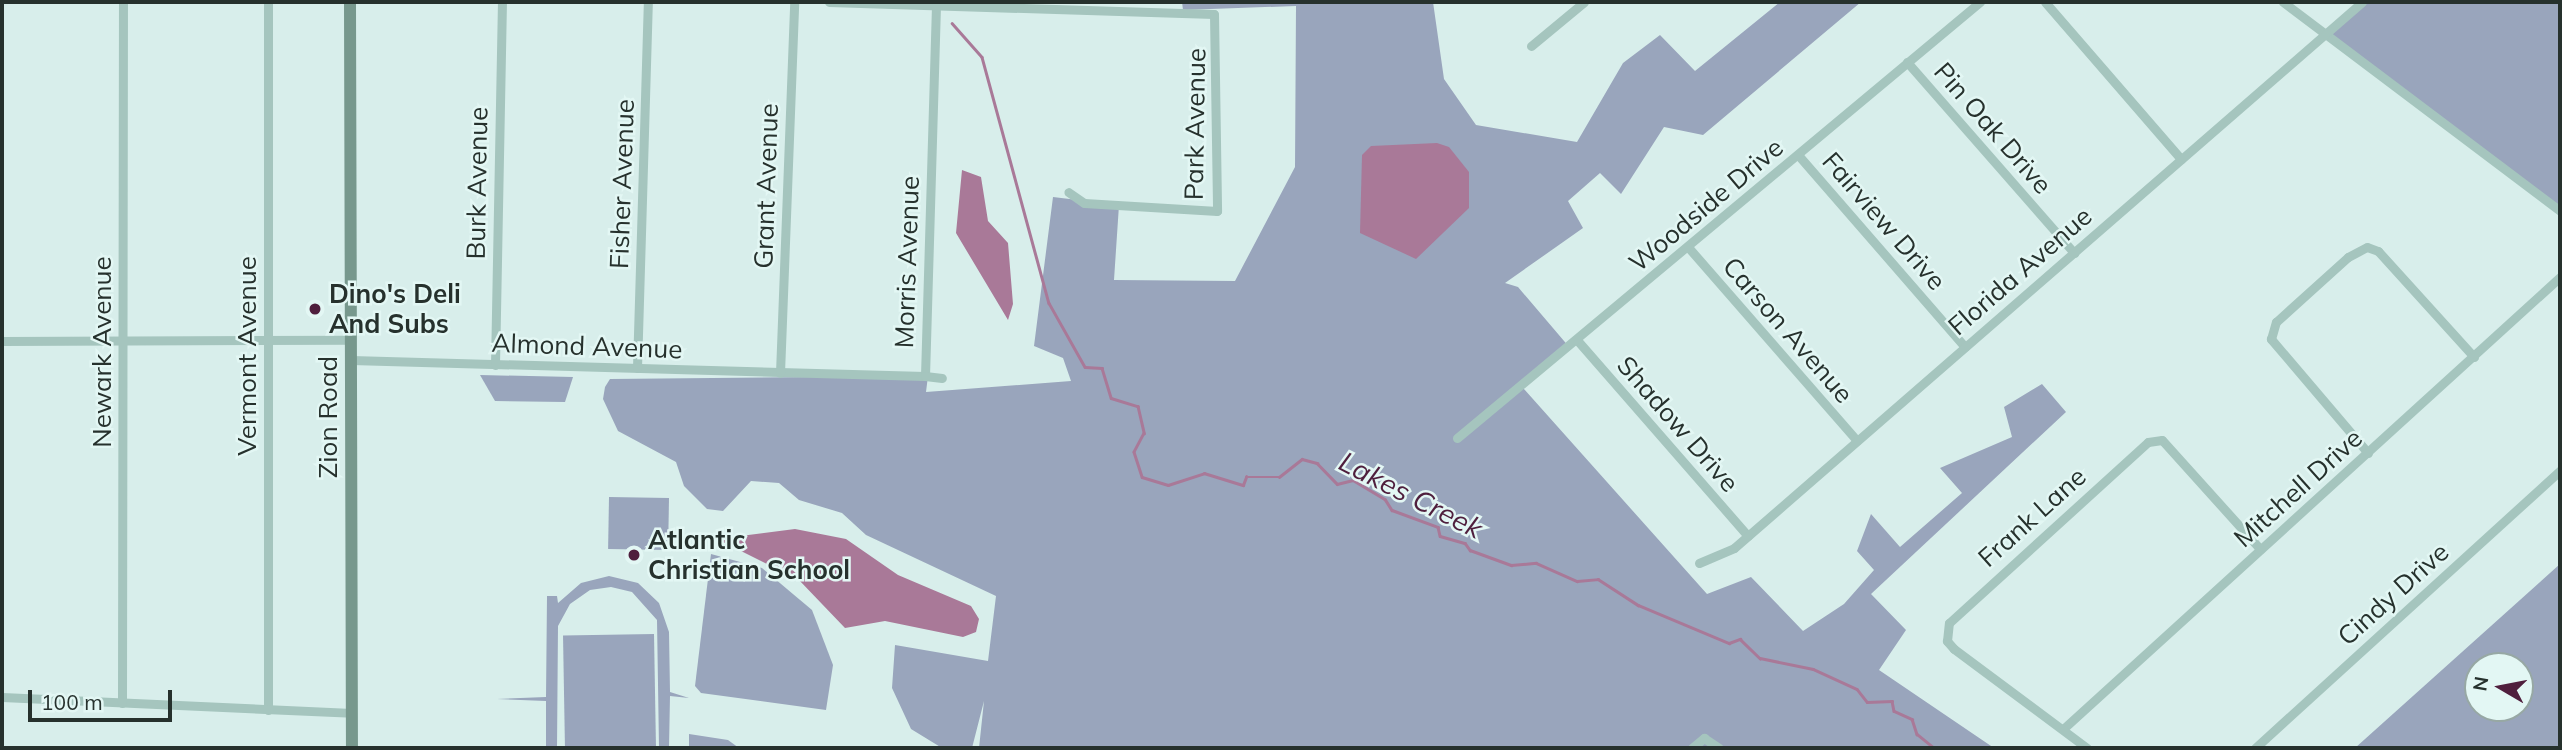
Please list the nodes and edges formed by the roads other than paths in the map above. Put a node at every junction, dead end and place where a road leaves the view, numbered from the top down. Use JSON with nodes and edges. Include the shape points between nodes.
{"nodes":[{"id":1,"x":123,"y":2,"type":"edge"},
{"id":2,"x":268,"y":2,"type":"edge"},
{"id":3,"x":350,"y":2,"type":"edge"},
{"id":4,"x":502,"y":2,"type":"edge"},
{"id":5,"x":648,"y":2,"type":"edge"},
{"id":6,"x":794,"y":2,"type":"edge"},
{"id":7,"x":829,"y":2,"type":"edge"},
{"id":8,"x":1584,"y":2,"type":"edge"},
{"id":9,"x":1980,"y":2,"type":"edge"},
{"id":10,"x":2045,"y":2,"type":"edge"},
{"id":11,"x":2283,"y":2,"type":"edge"},
{"id":12,"x":2362,"y":2,"type":"edge"},
{"id":13,"x":936,"y":3,"type":"edge"},
{"id":14,"x":2325,"y":34,"type":"junction"},
{"id":15,"x":1531,"y":46,"type":"dead end"},
{"id":16,"x":1908,"y":62,"type":"junction"},
{"id":17,"x":1799,"y":156,"type":"junction"},
{"id":18,"x":2181,"y":159,"type":"junction"},
{"id":19,"x":1068,"y":192,"type":"dead end"},
{"id":20,"x":2560,"y":211,"type":"edge"},
{"id":21,"x":1688,"y":247,"type":"junction"},
{"id":22,"x":2074,"y":253,"type":"junction"},
{"id":23,"x":2560,"y":277,"type":"edge"},
{"id":24,"x":268,"y":340,"type":"junction"},
{"id":25,"x":351,"y":340,"type":"junction"},
{"id":26,"x":1577,"y":340,"type":"junction"},
{"id":27,"x":2,"y":341,"type":"edge"},
{"id":28,"x":124,"y":341,"type":"junction"},
{"id":29,"x":1965,"y":346,"type":"junction"},
{"id":30,"x":2474,"y":357,"type":"junction"},
{"id":31,"x":351,"y":360,"type":"junction"},
{"id":32,"x":495,"y":365,"type":"junction"},
{"id":33,"x":637,"y":368,"type":"junction"},
{"id":34,"x":780,"y":373,"type":"junction"},
{"id":35,"x":925,"y":376,"type":"junction"},
{"id":36,"x":942,"y":378,"type":"dead end"},
{"id":37,"x":1457,"y":438,"type":"dead end"},
{"id":38,"x":1857,"y":441,"type":"junction"},
{"id":39,"x":2368,"y":453,"type":"junction"},
{"id":40,"x":2560,"y":470,"type":"edge"},
{"id":41,"x":1748,"y":536,"type":"junction"},
{"id":42,"x":2260,"y":549,"type":"junction"},
{"id":43,"x":1699,"y":562,"type":"dead end"},
{"id":44,"x":2,"y":697,"type":"edge"},
{"id":45,"x":122,"y":703,"type":"junction"},
{"id":46,"x":268,"y":710,"type":"junction"},
{"id":47,"x":352,"y":713,"type":"junction"},
{"id":48,"x":2063,"y":729,"type":"junction"},
{"id":49,"x":352,"y":748,"type":"edge"},
{"id":50,"x":1692,"y":748,"type":"edge"},
{"id":51,"x":1719,"y":748,"type":"edge"},
{"id":52,"x":2087,"y":748,"type":"edge"},
{"id":53,"x":2255,"y":748,"type":"edge"}],
"edges":[{"from":1,"to":28,"type":"street","name":"Newark Avenue"},
{"from":2,"to":24,"type":"street","name":"Vermont Avenue"},
{"from":3,"to":25,"type":"street","name":"Zion Road"},
{"from":4,"to":32,"type":"street","name":"Burk Avenue"},
{"from":5,"to":33,"type":"street","name":"Fisher Avenue"},
{"from":6,"to":34,"type":"street","name":"Grant Avenue"},
{"from":7,"to":13,"type":"street"},
{"from":8,"to":15,"type":"street"},
{"from":9,"to":16,"type":"street","name":"Woodside Drive"},
{"from":10,"to":18,"type":"street"},
{"from":11,"to":14,"type":"street"},
{"from":12,"to":14,"type":"street","name":"Florida Avenue"},
{"from":13,"to":19,"type":"street","name":"Park Avenue","via":[[1212,13],[1217,24],[1217,211],[1084,203]]},
{"from":13,"to":35,"type":"street","name":"Morris Avenue"},
{"from":14,"to":18,"type":"street","name":"Florida Avenue"},
{"from":14,"to":20,"type":"street"},
{"from":16,"to":17,"type":"street","name":"Woodside Drive"},
{"from":16,"to":22,"type":"street","name":"Pin Oak Drive"},
{"from":17,"to":21,"type":"street","name":"Woodside Drive"},
{"from":17,"to":29,"type":"street","name":"Fairview Drive"},
{"from":18,"to":22,"type":"street","name":"Florida Avenue"},
{"from":21,"to":26,"type":"street","name":"Woodside Drive"},
{"from":21,"to":38,"type":"street","name":"Carson Avenue"},
{"from":22,"to":29,"type":"street","name":"Florida Avenue"},
{"from":23,"to":30,"type":"street","name":"Mitchell Drive"},
{"from":24,"to":25,"type":"street"},
{"from":24,"to":28,"type":"street"},
{"from":24,"to":46,"type":"street","name":"Vermont Avenue"},
{"from":25,"to":31,"type":"street","name":"Zion Road"},
{"from":26,"to":37,"type":"street","name":"Woodside Drive"},
{"from":26,"to":41,"type":"street","name":"Shadow Drive"},
{"from":27,"to":28,"type":"street"},
{"from":28,"to":45,"type":"street","name":"Newark Avenue"},
{"from":29,"to":38,"type":"street","name":"Florida Avenue"},
{"from":30,"to":39,"type":"street","name":"Mitchell Drive"},
{"from":30,"to":39,"type":"street","via":[[2378,251],[2367,247],[2348,257],[2276,322],[2271,339]]},
{"from":31,"to":32,"type":"street","name":"Almond Avenue"},
{"from":31,"to":47,"type":"street","name":"Zion Road"},
{"from":32,"to":33,"type":"street","name":"Almond Avenue"},
{"from":33,"to":34,"type":"street","name":"Almond Avenue"},
{"from":34,"to":35,"type":"street","name":"Morris Avenue"},
{"from":35,"to":36,"type":"street"},
{"from":38,"to":41,"type":"street","name":"Florida Avenue"},
{"from":39,"to":42,"type":"street","name":"Mitchell Drive"},
{"from":40,"to":53,"type":"street","name":"Cindy Drive"},
{"from":41,"to":43,"type":"street","name":"Florida Avenue"},
{"from":42,"to":48,"type":"street","name":"Mitchell Drive"},
{"from":42,"to":48,"type":"street","name":"Frank Lane","via":[[2162,440],[2148,442],[1953,618],[1946,635],[1950,646]]},
{"from":44,"to":45,"type":"street"},
{"from":45,"to":46,"type":"street"},
{"from":46,"to":47,"type":"street"},
{"from":47,"to":49,"type":"street","name":"Zion Road"},
{"from":48,"to":52,"type":"street"},
{"from":50,"to":51,"type":"street","via":[[1695,740],[1705,738]]}]}
